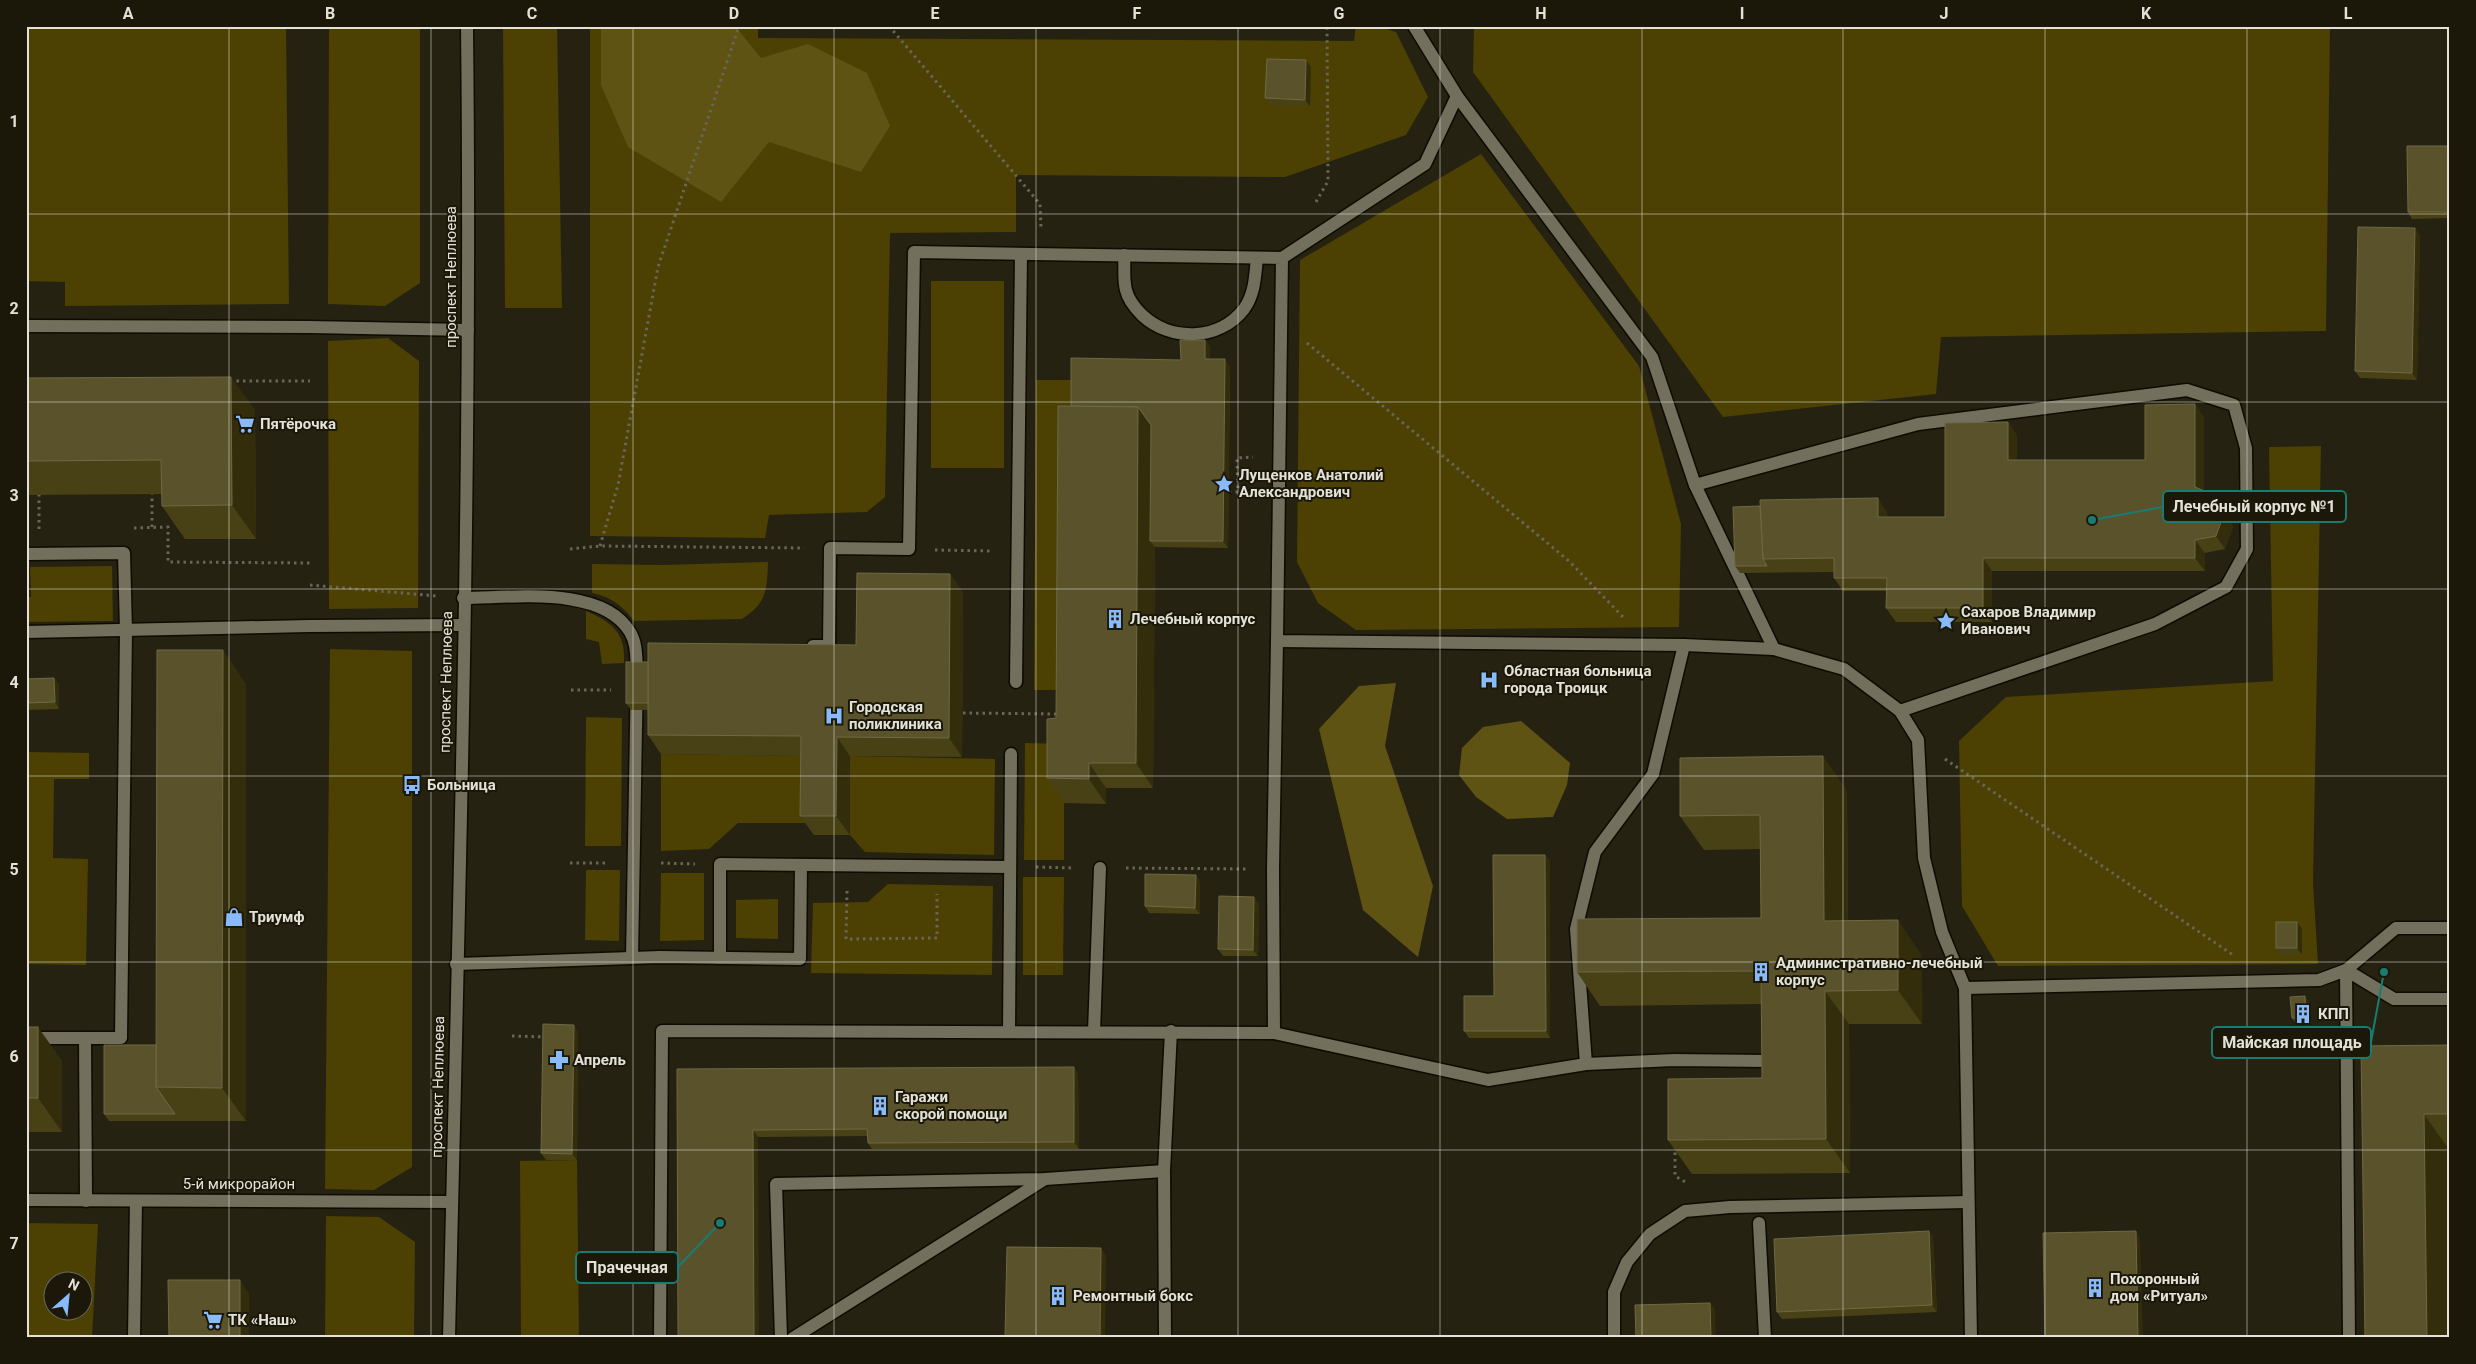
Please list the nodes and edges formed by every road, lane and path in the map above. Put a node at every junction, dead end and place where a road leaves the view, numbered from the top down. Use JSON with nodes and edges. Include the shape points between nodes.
{"nodes":[{"id":1,"x":467,"y":26,"type":"edge"},
{"id":2,"x":739,"y":26,"type":"edge"},
{"id":3,"x":889,"y":26,"type":"edge"},
{"id":4,"x":1327,"y":26,"type":"edge"},
{"id":5,"x":1414,"y":26,"type":"edge"},
{"id":6,"x":1457,"y":96,"type":"junction"},
{"id":7,"x":1328,"y":182,"type":"dead end"},
{"id":8,"x":1021,"y":254,"type":"junction"},
{"id":9,"x":1043,"y":254,"type":"junction"},
{"id":10,"x":1124,"y":255,"type":"junction"},
{"id":11,"x":1257,"y":258,"type":"junction"},
{"id":12,"x":1282,"y":258,"type":"junction"},
{"id":13,"x":1282,"y":322,"type":"junction"},
{"id":14,"x":26,"y":326,"type":"edge"},
{"id":15,"x":468,"y":330,"type":"junction"},
{"id":16,"x":222,"y":381,"type":"edge"},
{"id":17,"x":310,"y":381,"type":"dead end"},
{"id":18,"x":1280,"y":457,"type":"junction"},
{"id":19,"x":1695,"y":485,"type":"junction"},
{"id":20,"x":1229,"y":492,"type":"dead end"},
{"id":21,"x":39,"y":494,"type":"edge"},
{"id":22,"x":152,"y":494,"type":"edge"},
{"id":23,"x":152,"y":527,"type":"junction"},
{"id":24,"x":33,"y":528,"type":"dead end"},
{"id":25,"x":39,"y":528,"type":"junction"},
{"id":26,"x":48,"y":528,"type":"dead end"},
{"id":27,"x":133,"y":528,"type":"dead end"},
{"id":28,"x":600,"y":546,"type":"junction"},
{"id":29,"x":830,"y":548,"type":"junction"},
{"id":30,"x":570,"y":549,"type":"dead end"},
{"id":31,"x":909,"y":549,"type":"junction"},
{"id":32,"x":1018,"y":551,"type":"junction"},
{"id":33,"x":32,"y":554,"type":"edge"},
{"id":34,"x":310,"y":563,"type":"dead end"},
{"id":35,"x":310,"y":585,"type":"dead end"},
{"id":36,"x":464,"y":598,"type":"junction"},
{"id":37,"x":464,"y":625,"type":"junction"},
{"id":38,"x":126,"y":631,"type":"junction"},
{"id":39,"x":26,"y":632,"type":"edge"},
{"id":40,"x":1277,"y":641,"type":"junction"},
{"id":41,"x":1649,"y":645,"type":"junction"},
{"id":42,"x":1684,"y":645,"type":"junction"},
{"id":43,"x":800,"y":646,"type":"edge"},
{"id":44,"x":1774,"y":649,"type":"junction"},
{"id":45,"x":1016,"y":682,"type":"dead end"},
{"id":46,"x":1900,"y":711,"type":"junction"},
{"id":47,"x":962,"y":713,"type":"dead end"},
{"id":48,"x":1065,"y":714,"type":"edge"},
{"id":49,"x":1918,"y":740,"type":"junction"},
{"id":50,"x":1011,"y":754,"type":"dead end"},
{"id":51,"x":801,"y":865,"type":"junction"},
{"id":52,"x":848,"y":866,"type":"junction"},
{"id":53,"x":938,"y":866,"type":"junction"},
{"id":54,"x":1010,"y":867,"type":"junction"},
{"id":55,"x":1100,"y":868,"type":"junction"},
{"id":56,"x":1273,"y":869,"type":"junction"},
{"id":57,"x":2450,"y":928,"type":"edge"},
{"id":58,"x":632,"y":958,"type":"junction"},
{"id":59,"x":720,"y":958,"type":"junction"},
{"id":60,"x":2239,"y":959,"type":"dead end"},
{"id":61,"x":456,"y":964,"type":"junction"},
{"id":62,"x":2346,"y":970,"type":"junction"},
{"id":63,"x":1965,"y":988,"type":"junction"},
{"id":64,"x":2450,"y":999,"type":"edge"},
{"id":65,"x":1171,"y":1031,"type":"junction"},
{"id":66,"x":1009,"y":1032,"type":"junction"},
{"id":67,"x":1094,"y":1032,"type":"junction"},
{"id":68,"x":1274,"y":1033,"type":"junction"},
{"id":69,"x":512,"y":1036,"type":"dead end"},
{"id":70,"x":547,"y":1037,"type":"edge"},
{"id":71,"x":26,"y":1038,"type":"edge"},
{"id":72,"x":85,"y":1038,"type":"junction"},
{"id":73,"x":1768,"y":1061,"type":"edge"},
{"id":74,"x":1586,"y":1064,"type":"junction"},
{"id":75,"x":1675,"y":1138,"type":"edge"},
{"id":76,"x":1164,"y":1171,"type":"junction"},
{"id":77,"x":1045,"y":1179,"type":"junction"},
{"id":78,"x":1691,"y":1185,"type":"edge"},
{"id":79,"x":26,"y":1200,"type":"edge"},
{"id":80,"x":86,"y":1201,"type":"junction"},
{"id":81,"x":136,"y":1201,"type":"junction"},
{"id":82,"x":452,"y":1202,"type":"junction"},
{"id":83,"x":1968,"y":1202,"type":"junction"},
{"id":84,"x":1759,"y":1223,"type":"dead end"},
{"id":85,"x":1611,"y":1335,"type":"edge"},
{"id":86,"x":134,"y":1338,"type":"edge"},
{"id":87,"x":449,"y":1338,"type":"edge"},
{"id":88,"x":660,"y":1338,"type":"edge"},
{"id":89,"x":781,"y":1338,"type":"edge"},
{"id":90,"x":793,"y":1338,"type":"edge"},
{"id":91,"x":1165,"y":1338,"type":"edge"},
{"id":92,"x":1765,"y":1338,"type":"edge"},
{"id":93,"x":1971,"y":1338,"type":"edge"},
{"id":94,"x":2350,"y":1338,"type":"edge"}],
"edges":[{"from":1,"to":15,"type":"street","name":"проспект Неплюева"},
{"from":2,"to":28,"type":"path","via":[[658,268],[618,485]]},
{"from":3,"to":9,"type":"path","via":[[1040,204]]},
{"from":4,"to":7,"type":"path"},
{"from":5,"to":6,"type":"street"},
{"from":6,"to":12,"type":"street","via":[[1425,164]]},
{"from":6,"to":19,"type":"street","via":[[1652,357]]},
{"from":8,"to":9,"type":"street"},
{"from":8,"to":31,"type":"street","via":[[914,252]]},
{"from":8,"to":32,"type":"street"},
{"from":9,"to":10,"type":"street"},
{"from":10,"to":11,"type":"street"},
{"from":10,"to":11,"type":"street","via":[[1126,291],[1136,309],[1151,323],[1170,332],[1190,335],[1210,332],[1229,323],[1244,309],[1253,291]]},
{"from":11,"to":12,"type":"street"},
{"from":12,"to":13,"type":"street"},
{"from":13,"to":18,"type":"street"},
{"from":13,"to":41,"type":"path","via":[[1569,561]]},
{"from":14,"to":15,"type":"street"},
{"from":15,"to":36,"type":"street","name":"проспект Неплюева"},
{"from":16,"to":17,"type":"path"},
{"from":18,"to":20,"type":"path","via":[[1237,458],[1238,492]]},
{"from":18,"to":40,"type":"street"},
{"from":19,"to":44,"type":"street"},
{"from":19,"to":46,"type":"street","via":[[1918,424],[2187,390],[2234,405],[2246,448],[2247,549],[2226,587],[2155,624]]},
{"from":21,"to":25,"type":"path"},
{"from":22,"to":23,"type":"path"},
{"from":23,"to":27,"type":"path"},
{"from":23,"to":34,"type":"path","via":[[168,528],[168,562]]},
{"from":24,"to":25,"type":"path"},
{"from":25,"to":26,"type":"path"},
{"from":25,"to":33,"type":"path"},
{"from":28,"to":29,"type":"path"},
{"from":28,"to":30,"type":"path"},
{"from":29,"to":31,"type":"street"},
{"from":29,"to":43,"type":"street","via":[[829,646]]},
{"from":31,"to":32,"type":"path"},
{"from":32,"to":45,"type":"street"},
{"from":33,"to":38,"type":"street","via":[[124,553]]},
{"from":35,"to":36,"type":"path"},
{"from":36,"to":37,"type":"street","name":"проспект Неплюева"},
{"from":36,"to":58,"type":"street","via":[[571,598],[607,608],[621,619],[631,634],[636,651]]},
{"from":37,"to":38,"type":"street"},
{"from":37,"to":61,"type":"street","name":"проспект Неплюева"},
{"from":38,"to":39,"type":"street"},
{"from":38,"to":72,"type":"street","via":[[122,1038]]},
{"from":40,"to":41,"type":"street"},
{"from":40,"to":56,"type":"street"},
{"from":41,"to":42,"type":"street"},
{"from":42,"to":44,"type":"street"},
{"from":42,"to":74,"type":"street","via":[[1653,774],[1595,852],[1576,929]]},
{"from":44,"to":46,"type":"street","via":[[1844,669]]},
{"from":46,"to":49,"type":"street"},
{"from":47,"to":48,"type":"path"},
{"from":49,"to":60,"type":"path"},
{"from":49,"to":63,"type":"street","via":[[1924,858],[1942,932]]},
{"from":50,"to":54,"type":"street"},
{"from":51,"to":52,"type":"street"},
{"from":51,"to":59,"type":"street","via":[[800,959]]},
{"from":51,"to":59,"type":"street","via":[[720,864]]},
{"from":52,"to":53,"type":"street"},
{"from":52,"to":53,"type":"path","via":[[846,939],[937,938]]},
{"from":53,"to":54,"type":"street"},
{"from":54,"to":55,"type":"path"},
{"from":54,"to":66,"type":"street"},
{"from":55,"to":56,"type":"path"},
{"from":55,"to":67,"type":"street"},
{"from":56,"to":68,"type":"street"},
{"from":57,"to":62,"type":"street","via":[[2396,928]]},
{"from":58,"to":59,"type":"street"},
{"from":58,"to":61,"type":"street"},
{"from":61,"to":82,"type":"street","name":"проспект Неплюева"},
{"from":62,"to":63,"type":"street","via":[[2319,980]]},
{"from":62,"to":64,"type":"street","via":[[2394,998]]},
{"from":62,"to":94,"type":"street"},
{"from":63,"to":83,"type":"street"},
{"from":65,"to":67,"type":"street"},
{"from":65,"to":68,"type":"street"},
{"from":65,"to":76,"type":"street"},
{"from":66,"to":67,"type":"street"},
{"from":66,"to":88,"type":"street","via":[[662,1031]]},
{"from":68,"to":74,"type":"street","via":[[1488,1080]]},
{"from":69,"to":70,"type":"path"},
{"from":71,"to":72,"type":"street"},
{"from":72,"to":80,"type":"street"},
{"from":73,"to":74,"type":"street","via":[[1674,1060]]},
{"from":75,"to":78,"type":"path","via":[[1675,1176]]},
{"from":76,"to":77,"type":"street"},
{"from":76,"to":91,"type":"street"},
{"from":77,"to":89,"type":"street","via":[[776,1184]]},
{"from":77,"to":90,"type":"street"},
{"from":79,"to":80,"type":"street","name":"5-й микрорайон"},
{"from":80,"to":81,"type":"street","name":"5-й микрорайон"},
{"from":81,"to":82,"type":"street","name":"5-й микрорайон"},
{"from":81,"to":86,"type":"street"},
{"from":82,"to":87,"type":"street","name":"проспект Неплюева"},
{"from":83,"to":85,"type":"street","via":[[1730,1207],[1685,1211],[1650,1234],[1627,1262],[1614,1292]]},
{"from":83,"to":93,"type":"street"},
{"from":84,"to":92,"type":"street"}]}
